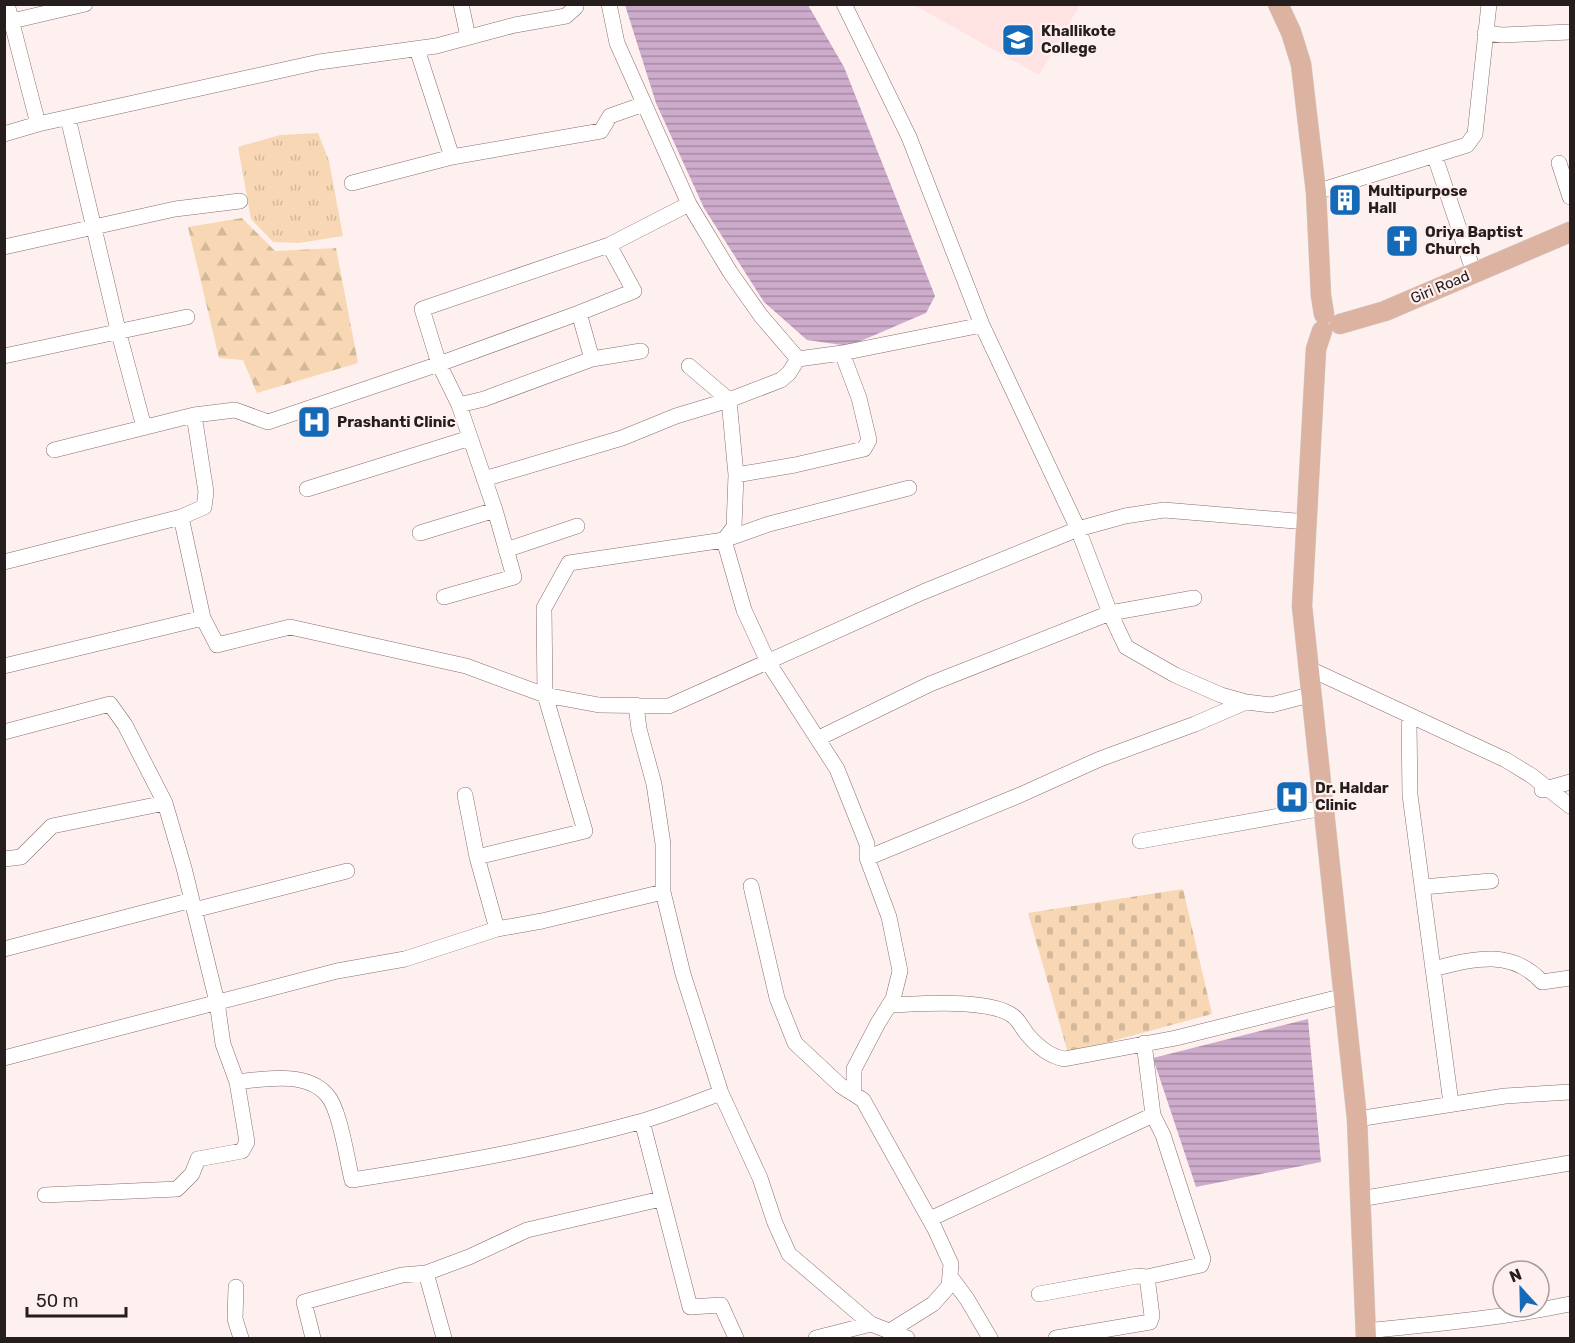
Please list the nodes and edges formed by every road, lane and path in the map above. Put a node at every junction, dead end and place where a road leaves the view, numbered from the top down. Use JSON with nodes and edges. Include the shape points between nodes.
{"nodes":[{"id":1,"x":7,"y":4,"type":"edge"},
{"id":2,"x":85,"y":4,"type":"edge"},
{"id":3,"x":461,"y":4,"type":"edge"},
{"id":4,"x":575,"y":4,"type":"edge"},
{"id":5,"x":609,"y":4,"type":"edge"},
{"id":6,"x":844,"y":4,"type":"edge"},
{"id":7,"x":1278,"y":4,"type":"edge"},
{"id":8,"x":1489,"y":4,"type":"edge"},
{"id":9,"x":12,"y":21,"type":"junction"},
{"id":10,"x":1570,"y":32,"type":"edge"},
{"id":11,"x":1485,"y":33,"type":"junction"},
{"id":12,"x":468,"y":37,"type":"junction"},
{"id":13,"x":417,"y":49,"type":"junction"},
{"id":14,"x":644,"y":104,"type":"junction"},
{"id":15,"x":68,"y":118,"type":"junction"},
{"id":16,"x":38,"y":124,"type":"junction"},
{"id":17,"x":4,"y":134,"type":"edge"},
{"id":18,"x":452,"y":157,"type":"junction"},
{"id":19,"x":1435,"y":157,"type":"junction"},
{"id":20,"x":1559,"y":163,"type":"dead end"},
{"id":21,"x":351,"y":183,"type":"dead end"},
{"id":22,"x":1316,"y":192,"type":"junction"},
{"id":23,"x":1570,"y":197,"type":"edge"},
{"id":24,"x":240,"y":201,"type":"dead end"},
{"id":25,"x":689,"y":204,"type":"junction"},
{"id":26,"x":94,"y":226,"type":"junction"},
{"id":27,"x":1570,"y":232,"type":"edge"},
{"id":28,"x":609,"y":244,"type":"junction"},
{"id":29,"x":4,"y":247,"type":"edge"},
{"id":30,"x":1474,"y":273,"type":"junction"},
{"id":31,"x":579,"y":313,"type":"junction"},
{"id":32,"x":187,"y":317,"type":"dead end"},
{"id":33,"x":1329,"y":323,"type":"junction"},
{"id":34,"x":982,"y":325,"type":"junction"},
{"id":35,"x":118,"y":330,"type":"junction"},
{"id":36,"x":641,"y":351,"type":"dead end"},
{"id":37,"x":842,"y":353,"type":"junction"},
{"id":38,"x":4,"y":356,"type":"edge"},
{"id":39,"x":798,"y":359,"type":"junction"},
{"id":40,"x":592,"y":360,"type":"junction"},
{"id":41,"x":439,"y":364,"type":"junction"},
{"id":42,"x":689,"y":366,"type":"dead end"},
{"id":43,"x":729,"y":400,"type":"junction"},
{"id":44,"x":459,"y":405,"type":"junction"},
{"id":45,"x":194,"y":415,"type":"junction"},
{"id":46,"x":144,"y":427,"type":"junction"},
{"id":47,"x":470,"y":438,"type":"junction"},
{"id":48,"x":54,"y":450,"type":"dead end"},
{"id":49,"x":736,"y":476,"type":"junction"},
{"id":50,"x":484,"y":479,"type":"junction"},
{"id":51,"x":909,"y":488,"type":"dead end"},
{"id":52,"x":307,"y":489,"type":"dead end"},
{"id":53,"x":495,"y":510,"type":"junction"},
{"id":54,"x":181,"y":517,"type":"junction"},
{"id":55,"x":1307,"y":522,"type":"junction"},
{"id":56,"x":577,"y":526,"type":"dead end"},
{"id":57,"x":1078,"y":529,"type":"junction"},
{"id":58,"x":420,"y":534,"type":"dead end"},
{"id":59,"x":724,"y":540,"type":"junction"},
{"id":60,"x":506,"y":550,"type":"junction"},
{"id":61,"x":4,"y":562,"type":"edge"},
{"id":62,"x":444,"y":597,"type":"dead end"},
{"id":63,"x":1194,"y":598,"type":"dead end"},
{"id":64,"x":1110,"y":613,"type":"junction"},
{"id":65,"x":203,"y":618,"type":"junction"},
{"id":66,"x":768,"y":662,"type":"junction"},
{"id":67,"x":4,"y":666,"type":"edge"},
{"id":68,"x":1312,"y":681,"type":"junction"},
{"id":69,"x":545,"y":695,"type":"junction"},
{"id":70,"x":1246,"y":702,"type":"junction"},
{"id":71,"x":636,"y":705,"type":"junction"},
{"id":72,"x":1409,"y":723,"type":"junction"},
{"id":73,"x":4,"y":732,"type":"edge"},
{"id":74,"x":819,"y":738,"type":"junction"},
{"id":75,"x":1570,"y":782,"type":"edge"},
{"id":76,"x":1544,"y":789,"type":"junction"},
{"id":77,"x":465,"y":795,"type":"dead end"},
{"id":78,"x":165,"y":802,"type":"junction"},
{"id":79,"x":1570,"y":806,"type":"edge"},
{"id":80,"x":1324,"y":808,"type":"junction"},
{"id":81,"x":1570,"y":816,"type":"edge"},
{"id":82,"x":1140,"y":841,"type":"dead end"},
{"id":83,"x":477,"y":857,"type":"junction"},
{"id":84,"x":867,"y":858,"type":"junction"},
{"id":85,"x":4,"y":860,"type":"edge"},
{"id":86,"x":347,"y":871,"type":"dead end"},
{"id":87,"x":1491,"y":881,"type":"dead end"},
{"id":88,"x":750,"y":886,"type":"dead end"},
{"id":89,"x":1424,"y":887,"type":"junction"},
{"id":90,"x":663,"y":892,"type":"junction"},
{"id":91,"x":193,"y":905,"type":"junction"},
{"id":92,"x":496,"y":929,"type":"junction"},
{"id":93,"x":4,"y":949,"type":"edge"},
{"id":94,"x":1433,"y":969,"type":"junction"},
{"id":95,"x":1570,"y":978,"type":"edge"},
{"id":96,"x":1344,"y":996,"type":"junction"},
{"id":97,"x":217,"y":1002,"type":"junction"},
{"id":98,"x":890,"y":1005,"type":"junction"},
{"id":99,"x":1144,"y":1043,"type":"junction"},
{"id":100,"x":4,"y":1058,"type":"edge"},
{"id":101,"x":237,"y":1082,"type":"junction"},
{"id":102,"x":1570,"y":1092,"type":"edge"},
{"id":103,"x":721,"y":1093,"type":"junction"},
{"id":104,"x":854,"y":1094,"type":"junction"},
{"id":105,"x":1451,"y":1103,"type":"junction"},
{"id":106,"x":1153,"y":1115,"type":"junction"},
{"id":107,"x":1357,"y":1119,"type":"junction"},
{"id":108,"x":642,"y":1122,"type":"junction"},
{"id":109,"x":1570,"y":1163,"type":"edge"},
{"id":110,"x":45,"y":1195,"type":"dead end"},
{"id":111,"x":661,"y":1199,"type":"junction"},
{"id":112,"x":1360,"y":1199,"type":"junction"},
{"id":113,"x":930,"y":1219,"type":"junction"},
{"id":114,"x":426,"y":1273,"type":"junction"},
{"id":115,"x":950,"y":1276,"type":"junction"},
{"id":116,"x":1147,"y":1277,"type":"junction"},
{"id":117,"x":236,"y":1287,"type":"dead end"},
{"id":118,"x":1039,"y":1294,"type":"dead end"},
{"id":119,"x":1570,"y":1304,"type":"edge"},
{"id":120,"x":873,"y":1331,"type":"edge"},
{"id":121,"x":890,"y":1331,"type":"junction"},
{"id":122,"x":1366,"y":1335,"type":"edge"},
{"id":123,"x":241,"y":1338,"type":"edge"},
{"id":124,"x":313,"y":1338,"type":"edge"},
{"id":125,"x":444,"y":1338,"type":"edge"},
{"id":126,"x":736,"y":1338,"type":"edge"},
{"id":127,"x":816,"y":1338,"type":"edge"},
{"id":128,"x":907,"y":1338,"type":"edge"},
{"id":129,"x":990,"y":1338,"type":"edge"},
{"id":130,"x":1056,"y":1338,"type":"edge"}],
"edges":[{"from":1,"to":9,"type":"street"},
{"from":2,"to":9,"type":"street"},
{"from":3,"to":12,"type":"street"},
{"from":4,"to":12,"type":"street","via":[[566,16]]},
{"from":5,"to":14,"type":"street","via":[[617,43]]},
{"from":6,"to":34,"type":"street","via":[[909,137]]},
{"from":7,"to":22,"type":"main road","via":[[1300,64]]},
{"from":8,"to":11,"type":"street"},
{"from":9,"to":16,"type":"street"},
{"from":10,"to":11,"type":"street"},
{"from":11,"to":19,"type":"street","via":[[1476,134],[1467,145]]},
{"from":12,"to":13,"type":"street"},
{"from":13,"to":15,"type":"street","via":[[319,62]]},
{"from":13,"to":18,"type":"street"},
{"from":14,"to":18,"type":"street","via":[[610,116],[601,131]]},
{"from":14,"to":25,"type":"street"},
{"from":15,"to":16,"type":"street"},
{"from":15,"to":26,"type":"street"},
{"from":16,"to":17,"type":"street"},
{"from":18,"to":21,"type":"street"},
{"from":19,"to":22,"type":"street"},
{"from":19,"to":30,"type":"street"},
{"from":20,"to":23,"type":"street"},
{"from":22,"to":33,"type":"main road","via":[[1321,296]]},
{"from":24,"to":26,"type":"street","via":[[175,209]]},
{"from":25,"to":28,"type":"street"},
{"from":25,"to":39,"type":"street","via":[[730,272]]},
{"from":26,"to":29,"type":"street"},
{"from":26,"to":35,"type":"street"},
{"from":27,"to":30,"type":"main road","name":"Giri Road"},
{"from":28,"to":31,"type":"street","via":[[634,291]]},
{"from":28,"to":41,"type":"street","via":[[422,309]]},
{"from":30,"to":33,"type":"main road","name":"Giri Road","via":[[1385,311]]},
{"from":31,"to":40,"type":"street"},
{"from":31,"to":41,"type":"street"},
{"from":32,"to":35,"type":"street"},
{"from":33,"to":55,"type":"main road","via":[[1316,349]]},
{"from":34,"to":37,"type":"street"},
{"from":34,"to":57,"type":"street"},
{"from":35,"to":38,"type":"street"},
{"from":35,"to":46,"type":"street"},
{"from":36,"to":40,"type":"street"},
{"from":37,"to":39,"type":"street"},
{"from":37,"to":49,"type":"street","via":[[869,440],[864,449]]},
{"from":39,"to":43,"type":"street","via":[[781,380]]},
{"from":40,"to":44,"type":"street"},
{"from":41,"to":44,"type":"street"},
{"from":41,"to":45,"type":"street","via":[[268,422],[235,410]]},
{"from":42,"to":43,"type":"street"},
{"from":43,"to":49,"type":"street"},
{"from":43,"to":50,"type":"street","via":[[622,438]]},
{"from":44,"to":47,"type":"street"},
{"from":45,"to":46,"type":"street"},
{"from":45,"to":54,"type":"street","via":[[206,492],[204,507]]},
{"from":46,"to":48,"type":"street"},
{"from":47,"to":50,"type":"street"},
{"from":47,"to":52,"type":"street"},
{"from":49,"to":59,"type":"street","via":[[734,527]]},
{"from":50,"to":53,"type":"street"},
{"from":51,"to":59,"type":"street","via":[[769,524]]},
{"from":53,"to":58,"type":"street"},
{"from":53,"to":60,"type":"street"},
{"from":54,"to":61,"type":"street"},
{"from":54,"to":65,"type":"street"},
{"from":55,"to":57,"type":"street","via":[[1164,510]]},
{"from":55,"to":68,"type":"main road","via":[[1302,606]]},
{"from":56,"to":60,"type":"street"},
{"from":57,"to":64,"type":"street"},
{"from":57,"to":66,"type":"street","via":[[923,592]]},
{"from":59,"to":66,"type":"street","via":[[744,610]]},
{"from":59,"to":69,"type":"street","via":[[569,563],[544,608]]},
{"from":60,"to":62,"type":"street","via":[[513,577]]},
{"from":63,"to":64,"type":"street"},
{"from":64,"to":70,"type":"street","via":[[1126,647],[1175,675]]},
{"from":64,"to":74,"type":"street","via":[[930,684]]},
{"from":65,"to":67,"type":"street"},
{"from":65,"to":69,"type":"street","via":[[217,645],[290,627],[466,666]]},
{"from":66,"to":71,"type":"street","via":[[669,706]]},
{"from":66,"to":74,"type":"street"},
{"from":68,"to":70,"type":"street","via":[[1271,705]]},
{"from":68,"to":72,"type":"street"},
{"from":68,"to":76,"type":"street","via":[[1506,760]]},
{"from":68,"to":80,"type":"main road"},
{"from":69,"to":71,"type":"street","via":[[599,705]]},
{"from":69,"to":83,"type":"street","via":[[585,831]]},
{"from":70,"to":84,"type":"street"},
{"from":71,"to":90,"type":"street","via":[[663,844]]},
{"from":72,"to":76,"type":"street"},
{"from":72,"to":89,"type":"street","via":[[1410,795]]},
{"from":73,"to":78,"type":"street","via":[[110,704],[126,725]]},
{"from":74,"to":84,"type":"street","via":[[837,770],[867,844]]},
{"from":75,"to":76,"type":"street"},
{"from":76,"to":79,"type":"street"},
{"from":76,"to":81,"type":"street"},
{"from":77,"to":83,"type":"street"},
{"from":78,"to":85,"type":"street","via":[[52,826],[21,857]]},
{"from":78,"to":91,"type":"street"},
{"from":80,"to":82,"type":"street"},
{"from":80,"to":96,"type":"main road"},
{"from":83,"to":92,"type":"street"},
{"from":84,"to":98,"type":"street","via":[[889,917],[900,971]]},
{"from":86,"to":91,"type":"street"},
{"from":87,"to":89,"type":"street"},
{"from":88,"to":104,"type":"street","via":[[777,998],[795,1043]]},
{"from":89,"to":94,"type":"street"},
{"from":90,"to":92,"type":"street"},
{"from":90,"to":103,"type":"street","via":[[683,974]]},
{"from":91,"to":93,"type":"street"},
{"from":91,"to":97,"type":"street"},
{"from":92,"to":97,"type":"street","via":[[405,959],[337,971]]},
{"from":94,"to":95,"type":"street","via":[[1465,961],[1498,959],[1528,968],[1542,982]]},
{"from":94,"to":105,"type":"street"},
{"from":96,"to":99,"type":"street"},
{"from":96,"to":107,"type":"main road"},
{"from":97,"to":100,"type":"street"},
{"from":97,"to":101,"type":"street","via":[[223,1044]]},
{"from":98,"to":99,"type":"street","via":[[965,1005],[1004,1011],[1015,1017],[1052,1057],[1064,1059]]},
{"from":98,"to":104,"type":"street","via":[[854,1069]]},
{"from":99,"to":106,"type":"street"},
{"from":101,"to":108,"type":"street","via":[[293,1079],[327,1094],[334,1106],[352,1180],[500,1154]]},
{"from":101,"to":110,"type":"street","via":[[247,1142],[242,1150],[198,1159],[192,1174],[177,1189]]},
{"from":102,"to":105,"type":"street"},
{"from":103,"to":108,"type":"street"},
{"from":103,"to":120,"type":"street","via":[[789,1254]]},
{"from":104,"to":113,"type":"street","via":[[863,1100]]},
{"from":105,"to":107,"type":"street"},
{"from":106,"to":113,"type":"street"},
{"from":106,"to":116,"type":"street","via":[[1203,1259],[1201,1264]]},
{"from":107,"to":112,"type":"main road"},
{"from":108,"to":111,"type":"street"},
{"from":109,"to":112,"type":"street"},
{"from":111,"to":114,"type":"street","via":[[527,1230]]},
{"from":111,"to":126,"type":"street","via":[[690,1307],[721,1305]]},
{"from":112,"to":122,"type":"main road"},
{"from":113,"to":115,"type":"street","via":[[951,1264]]},
{"from":114,"to":124,"type":"street","via":[[402,1275],[304,1302]]},
{"from":114,"to":125,"type":"street"},
{"from":115,"to":121,"type":"street","via":[[949,1286],[933,1304]]},
{"from":115,"to":129,"type":"street"},
{"from":116,"to":118,"type":"street"},
{"from":116,"to":130,"type":"street","via":[[1150,1322]]},
{"from":117,"to":123,"type":"street","via":[[235,1319]]},
{"from":119,"to":122,"type":"street"},
{"from":120,"to":121,"type":"street"},
{"from":120,"to":127,"type":"street"},
{"from":121,"to":128,"type":"street"}]}
